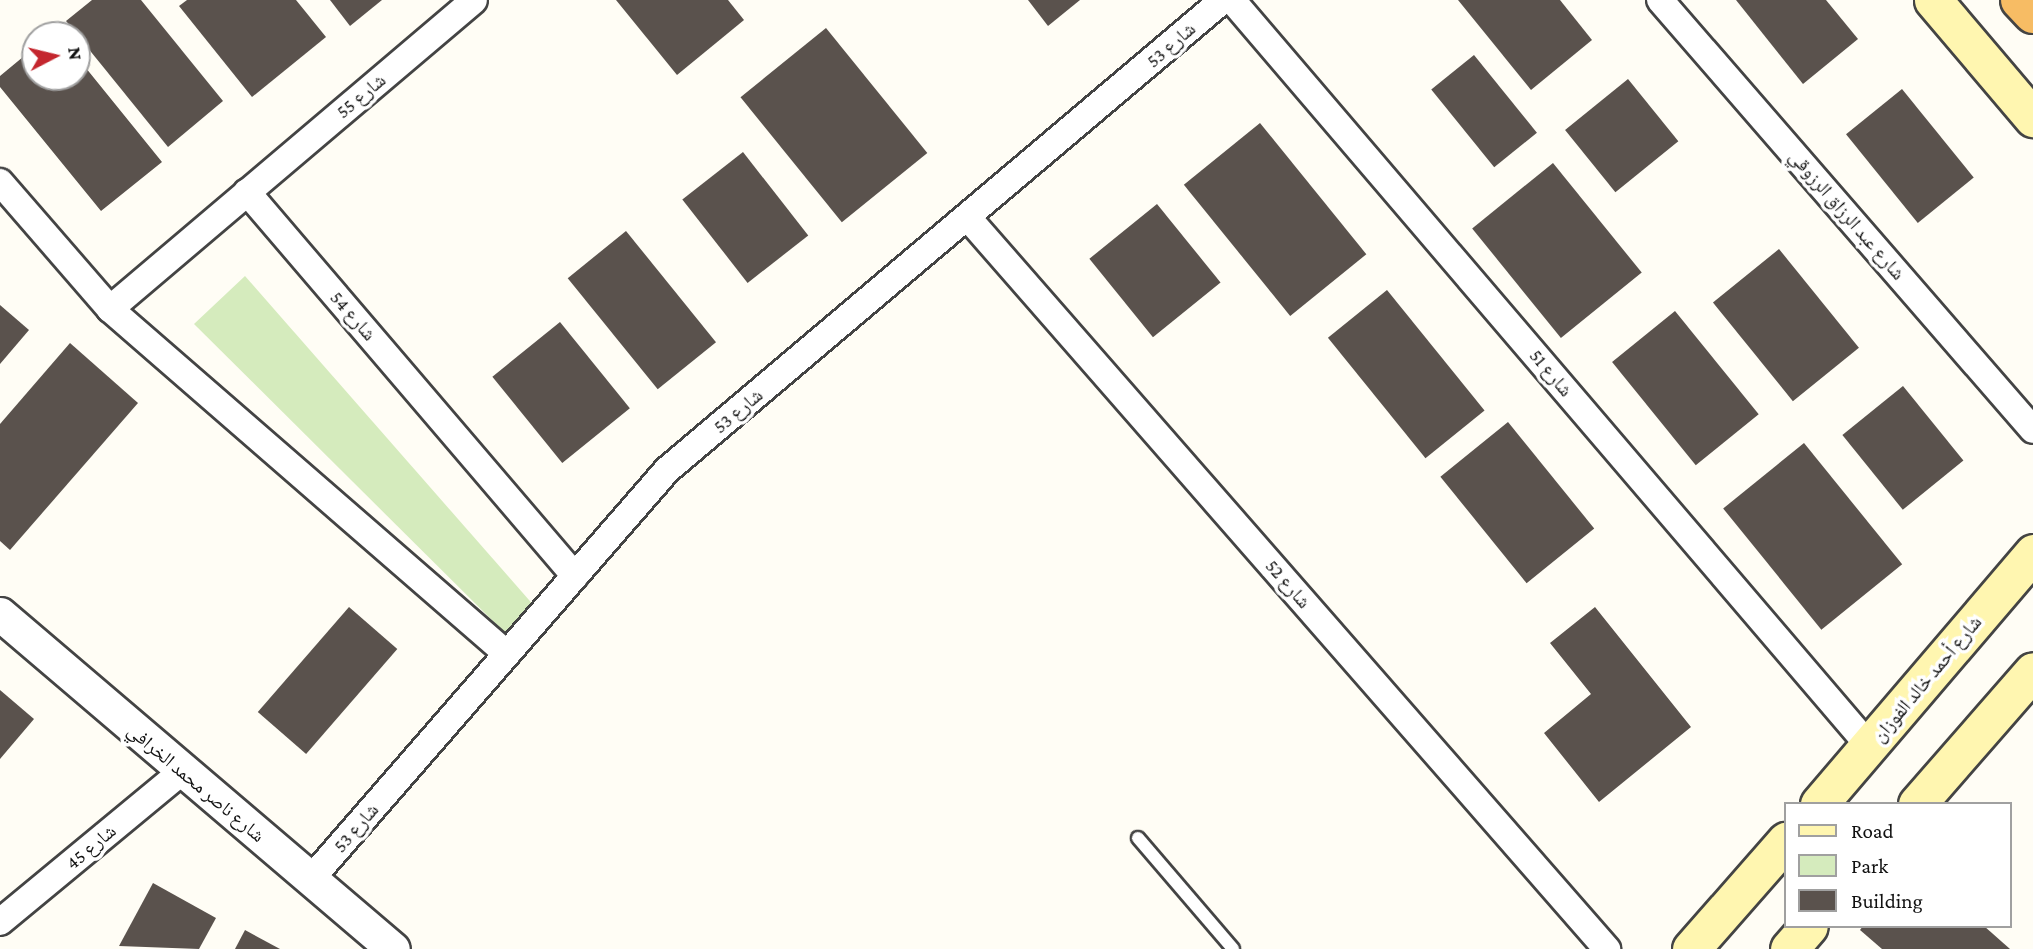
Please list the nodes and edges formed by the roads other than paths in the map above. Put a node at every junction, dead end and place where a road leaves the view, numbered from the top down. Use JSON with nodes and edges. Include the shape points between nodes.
{"nodes":[{"id":1,"x":474,"y":0,"type":"edge"},
{"id":2,"x":1223,"y":0,"type":"edge"},
{"id":3,"x":1232,"y":0,"type":"edge"},
{"id":4,"x":1660,"y":0,"type":"edge"},
{"id":5,"x":1933,"y":0,"type":"edge"},
{"id":6,"x":2020,"y":0,"type":"edge"},
{"id":7,"x":2033,"y":14,"type":"edge"},
{"id":8,"x":2033,"y":118,"type":"edge"},
{"id":9,"x":0,"y":182,"type":"edge"},
{"id":10,"x":247,"y":192,"type":"junction"},
{"id":11,"x":969,"y":219,"type":"junction"},
{"id":12,"x":110,"y":309,"type":"junction"},
{"id":13,"x":2033,"y":430,"type":"edge"},
{"id":14,"x":2033,"y":553,"type":"edge"},
{"id":15,"x":575,"y":576,"type":"junction"},
{"id":16,"x":0,"y":614,"type":"edge"},
{"id":17,"x":508,"y":654,"type":"junction"},
{"id":18,"x":2031,"y":679,"type":"edge"},
{"id":19,"x":1870,"y":747,"type":"junction"},
{"id":20,"x":181,"y":772,"type":"junction"},
{"id":21,"x":1833,"y":796,"type":"edge"},
{"id":22,"x":1919,"y":802,"type":"edge"},
{"id":23,"x":1138,"y":838,"type":"dead end"},
{"id":24,"x":1784,"y":846,"type":"edge"},
{"id":25,"x":311,"y":879,"type":"junction"},
{"id":26,"x":0,"y":922,"type":"edge"},
{"id":27,"x":1807,"y":928,"type":"edge"},
{"id":28,"x":393,"y":949,"type":"edge"},
{"id":29,"x":1233,"y":949,"type":"edge"},
{"id":30,"x":1607,"y":949,"type":"edge"},
{"id":31,"x":1691,"y":949,"type":"edge"},
{"id":32,"x":1789,"y":949,"type":"edge"}],
"edges":[{"from":1,"to":10,"type":"street","name":"شارع 55"},
{"from":2,"to":11,"type":"street","name":"شارع 53"},
{"from":3,"to":19,"type":"street","name":"شارع 51"},
{"from":4,"to":13,"type":"street","name":"شارع عبد الرزاق الرزوقي"},
{"from":5,"to":8,"type":"main road"},
{"from":6,"to":7,"type":"highway"},
{"from":9,"to":12,"type":"street"},
{"from":10,"to":12,"type":"street"},
{"from":10,"to":15,"type":"street","name":"شارع 54"},
{"from":11,"to":15,"type":"street","name":"شارع 53","via":[[667,470]]},
{"from":11,"to":30,"type":"street","name":"شارع 52"},
{"from":12,"to":17,"type":"street"},
{"from":14,"to":19,"type":"main road","name":"شارع أحمد خالد الفوزان"},
{"from":15,"to":17,"type":"street","name":"شارع 53"},
{"from":16,"to":20,"type":"street","name":"شارع ناصر محمد الخرافي"},
{"from":17,"to":25,"type":"street","name":"شارع 53"},
{"from":18,"to":22,"type":"main road"},
{"from":19,"to":21,"type":"main road","name":"شارع أحمد خالد الفوزان"},
{"from":20,"to":25,"type":"street","name":"شارع ناصر محمد الخرافي"},
{"from":20,"to":26,"type":"street","name":"شارع 45"},
{"from":23,"to":29,"type":"lane"},
{"from":24,"to":31,"type":"main road"},
{"from":25,"to":28,"type":"street","name":"شارع ناصر محمد الخرافي"},
{"from":27,"to":32,"type":"main road"}]}
